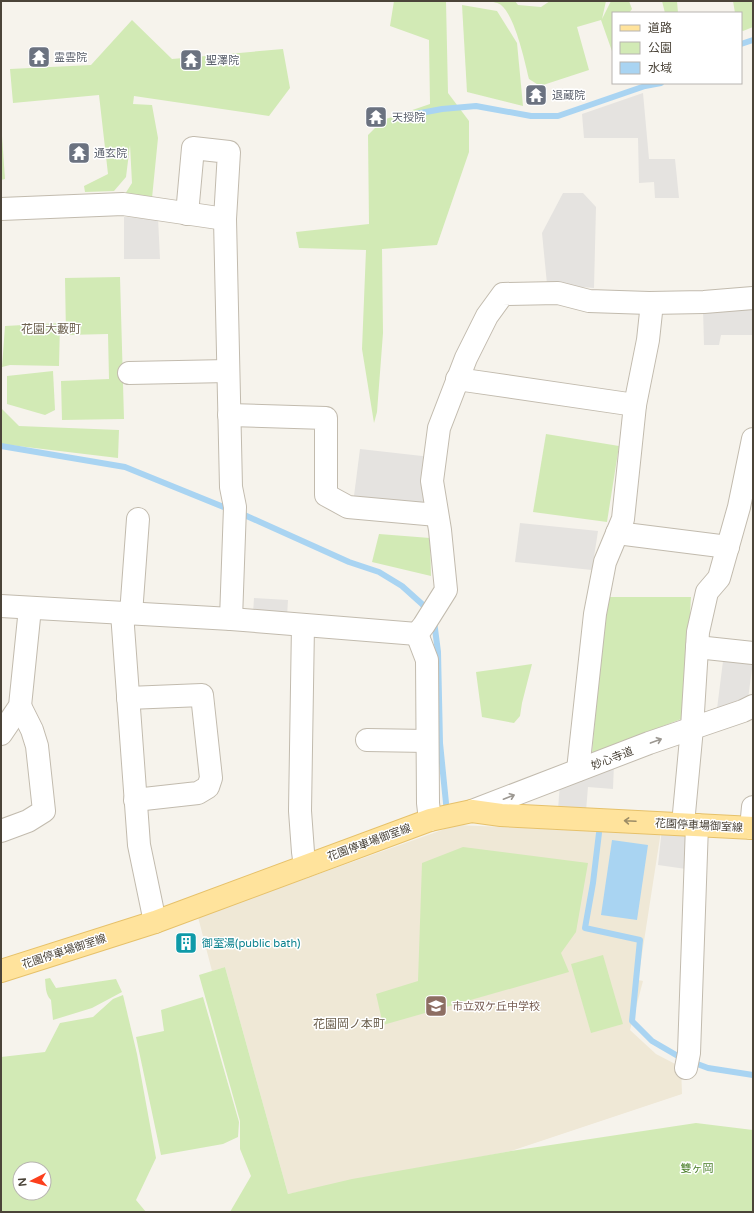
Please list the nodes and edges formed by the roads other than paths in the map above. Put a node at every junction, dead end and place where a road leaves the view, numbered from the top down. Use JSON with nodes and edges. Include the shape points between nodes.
{"nodes":[{"id":1,"x":1,"y":209,"type":"edge"},
{"id":2,"x":188,"y":214,"type":"junction"},
{"id":3,"x":225,"y":219,"type":"junction"},
{"id":4,"x":753,"y":298,"type":"edge"},
{"id":5,"x":652,"y":303,"type":"junction"},
{"id":6,"x":228,"y":371,"type":"junction"},
{"id":7,"x":129,"y":373,"type":"dead end"},
{"id":8,"x":458,"y":379,"type":"junction"},
{"id":9,"x":635,"y":406,"type":"junction"},
{"id":10,"x":229,"y":416,"type":"junction"},
{"id":11,"x":753,"y":439,"type":"edge"},
{"id":12,"x":438,"y":515,"type":"junction"},
{"id":13,"x":138,"y":519,"type":"dead end"},
{"id":14,"x":617,"y":533,"type":"junction"},
{"id":15,"x":728,"y":547,"type":"junction"},
{"id":16,"x":1,"y":606,"type":"edge"},
{"id":17,"x":30,"y":608,"type":"junction"},
{"id":18,"x":126,"y":613,"type":"junction"},
{"id":19,"x":231,"y":619,"type":"junction"},
{"id":20,"x":303,"y":625,"type":"junction"},
{"id":21,"x":421,"y":630,"type":"junction"},
{"id":22,"x":697,"y":647,"type":"junction"},
{"id":23,"x":753,"y":653,"type":"edge"},
{"id":24,"x":128,"y":698,"type":"junction"},
{"id":25,"x":20,"y":706,"type":"junction"},
{"id":26,"x":753,"y":706,"type":"edge"},
{"id":27,"x":692,"y":728,"type":"junction"},
{"id":28,"x":1,"y":734,"type":"edge"},
{"id":29,"x":367,"y":740,"type":"dead end"},
{"id":30,"x":427,"y":741,"type":"junction"},
{"id":31,"x":578,"y":770,"type":"junction"},
{"id":32,"x":135,"y":800,"type":"junction"},
{"id":33,"x":753,"y":807,"type":"edge"},
{"id":34,"x":464,"y":813,"type":"junction"},
{"id":35,"x":432,"y":819,"type":"junction"},
{"id":36,"x":690,"y":825,"type":"junction"},
{"id":37,"x":752,"y":828,"type":"edge"},
{"id":38,"x":1,"y":831,"type":"edge"},
{"id":39,"x":305,"y":866,"type":"junction"},
{"id":40,"x":155,"y":922,"type":"junction"},
{"id":41,"x":1,"y":971,"type":"edge"},
{"id":42,"x":687,"y":1062,"type":"dead end"}],
"edges":[{"from":1,"to":2,"type":"street","via":[[124,204]]},
{"from":2,"to":3,"type":"street"},
{"from":2,"to":3,"type":"street","via":[[193,148],[229,152]]},
{"from":3,"to":6,"type":"street"},
{"from":4,"to":5,"type":"street"},
{"from":5,"to":8,"type":"street","via":[[589,301],[558,293],[503,294],[487,316]]},
{"from":5,"to":9,"type":"street","via":[[648,340]]},
{"from":6,"to":7,"type":"street"},
{"from":6,"to":10,"type":"street"},
{"from":8,"to":9,"type":"street"},
{"from":8,"to":12,"type":"street","via":[[439,428],[432,481]]},
{"from":9,"to":14,"type":"street","via":[[623,519]]},
{"from":10,"to":12,"type":"street","via":[[326,418],[326,495],[348,507]]},
{"from":10,"to":19,"type":"street","via":[[231,487],[235,517]]},
{"from":11,"to":15,"type":"street"},
{"from":12,"to":21,"type":"street","via":[[446,590]]},
{"from":13,"to":18,"type":"street"},
{"from":14,"to":15,"type":"street"},
{"from":14,"to":31,"type":"street","via":[[605,562],[595,614]]},
{"from":15,"to":22,"type":"street","via":[[719,578],[707,592]]},
{"from":16,"to":17,"type":"street"},
{"from":17,"to":18,"type":"street"},
{"from":17,"to":25,"type":"street"},
{"from":18,"to":19,"type":"street"},
{"from":18,"to":24,"type":"street"},
{"from":19,"to":20,"type":"street"},
{"from":20,"to":21,"type":"street"},
{"from":20,"to":39,"type":"street","via":[[300,811]]},
{"from":21,"to":30,"type":"street","via":[[427,660]]},
{"from":22,"to":23,"type":"street"},
{"from":22,"to":27,"type":"street"},
{"from":24,"to":32,"type":"street"},
{"from":24,"to":32,"type":"street","via":[[202,695],[211,778],[208,787],[198,794]]},
{"from":25,"to":28,"type":"street"},
{"from":25,"to":38,"type":"street","via":[[37,746],[44,811],[28,822]]},
{"from":26,"to":27,"type":"street","name":"妙心寺道"},
{"from":31,"to":27,"type":"street","name":"妙心寺道","one_way":true},
{"from":27,"to":36,"type":"street"},
{"from":29,"to":30,"type":"street"},
{"from":30,"to":35,"type":"street","via":[[428,803]]},
{"from":34,"to":31,"type":"street","name":"妙心寺道","one_way":true},
{"from":32,"to":40,"type":"street","via":[[138,845]]},
{"from":33,"to":37,"type":"street"},
{"from":34,"to":35,"type":"main road","name":"花園停車場御室線"},
{"from":36,"to":34,"type":"main road","name":"花園停車場御室線","one_way":true},
{"from":35,"to":39,"type":"main road","name":"花園停車場御室線"},
{"from":36,"to":37,"type":"main road","name":"花園停車場御室線"},
{"from":36,"to":42,"type":"street","via":[[693,956]]},
{"from":39,"to":40,"type":"main road","name":"花園停車場御室線"},
{"from":40,"to":41,"type":"main road","name":"花園停車場御室線"}]}
